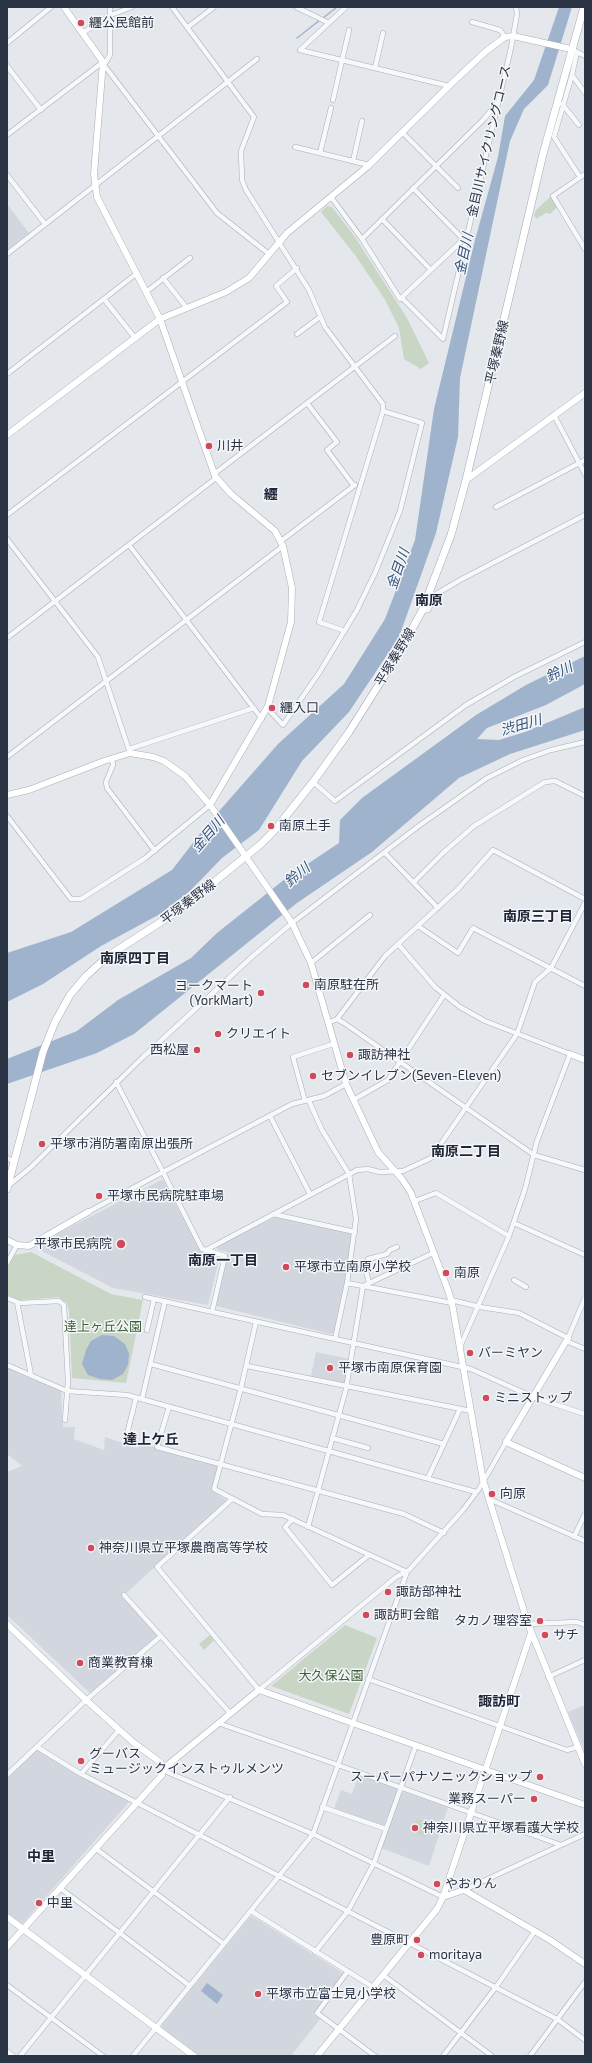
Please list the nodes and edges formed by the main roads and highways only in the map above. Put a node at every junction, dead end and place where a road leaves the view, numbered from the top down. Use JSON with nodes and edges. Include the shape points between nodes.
{"nodes":[{"id":1,"x":584,"y":7,"type":"edge"},
{"id":2,"x":7,"y":1188,"type":"edge"}],
"edges":[{"from":1,"to":2,"type":"main road","name":"平塚秦野線","via":[[574,51],[543,154],[466,480],[449,541],[422,611],[349,732],[274,831],[181,909],[118,949],[97,966],[70,995],[54,1022],[43,1052]]}]}
